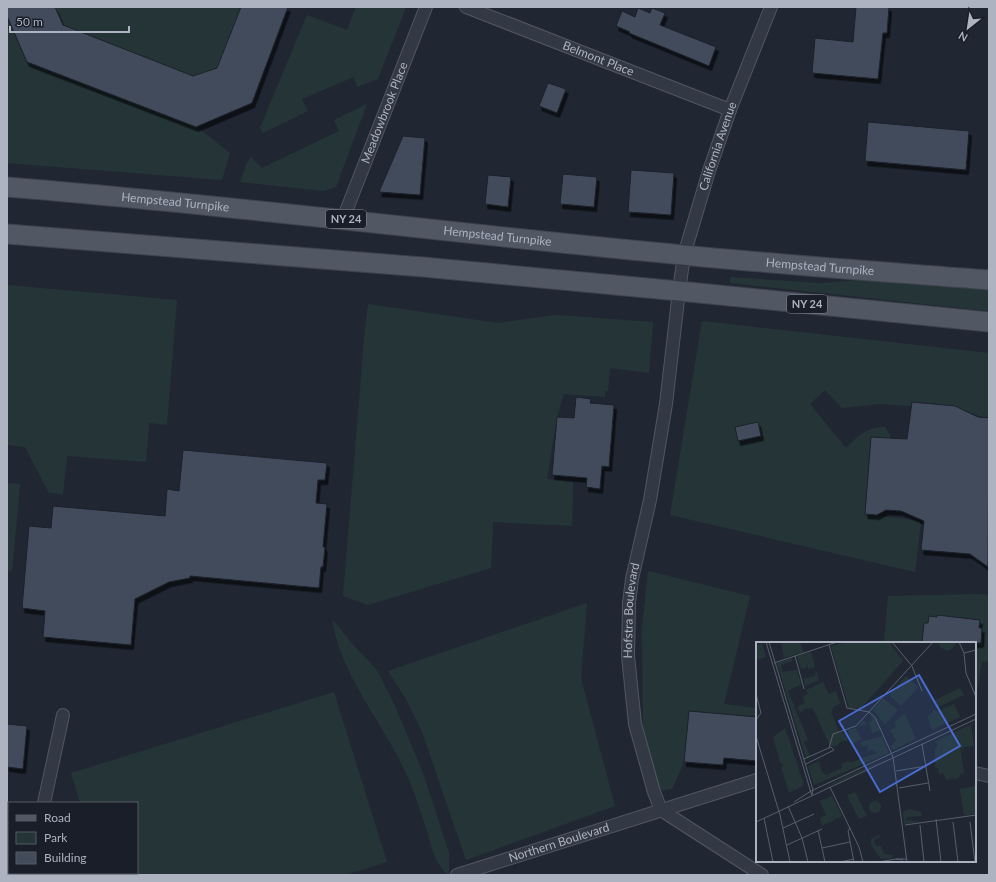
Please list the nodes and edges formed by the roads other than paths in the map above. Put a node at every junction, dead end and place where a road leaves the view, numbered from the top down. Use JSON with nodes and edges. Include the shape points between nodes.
{"nodes":[{"id":1,"x":426,"y":7,"type":"edge"},
{"id":2,"x":466,"y":7,"type":"edge"},
{"id":3,"x":771,"y":7,"type":"edge"},
{"id":4,"x":730,"y":110,"type":"junction"},
{"id":5,"x":7,"y":187,"type":"edge"},
{"id":6,"x":343,"y":219,"type":"junction"},
{"id":7,"x":7,"y":234,"type":"edge"},
{"id":8,"x":684,"y":255,"type":"junction"},
{"id":9,"x":989,"y":280,"type":"edge"},
{"id":10,"x":679,"y":290,"type":"junction"},
{"id":11,"x":989,"y":322,"type":"edge"},
{"id":12,"x":63,"y":715,"type":"dead end"},
{"id":13,"x":976,"y":773,"type":"edge"},
{"id":14,"x":989,"y":776,"type":"edge"},
{"id":15,"x":756,"y":780,"type":"edge"},
{"id":16,"x":44,"y":802,"type":"edge"},
{"id":17,"x":662,"y":810,"type":"junction"},
{"id":18,"x":457,"y":875,"type":"edge"},
{"id":19,"x":762,"y":875,"type":"edge"}],
"edges":[{"from":1,"to":6,"type":"street","name":"Meadowbrook Place"},
{"from":2,"to":4,"type":"street","name":"Belmont Place"},
{"from":3,"to":4,"type":"street","name":"California Avenue"},
{"from":4,"to":8,"type":"street","name":"California Avenue"},
{"from":5,"to":6,"type":"main road","name":"Hempstead Turnpike","number":"NY 24"},
{"from":6,"to":8,"type":"main road","name":"Hempstead Turnpike","number":"NY 24"},
{"from":7,"to":10,"type":"main road","number":"NY 24","via":[[395,264]]},
{"from":8,"to":9,"type":"main road","name":"Hempstead Turnpike","number":"NY 24"},
{"from":8,"to":10,"type":"street","name":"California Avenue"},
{"from":10,"to":11,"type":"main road","number":"NY 24"},
{"from":10,"to":17,"type":"street","name":"Hofstra Boulevard","via":[[666,404],[629,603],[628,656],[635,724],[654,792]]},
{"from":12,"to":16,"type":"street"},
{"from":13,"to":14,"type":"street"},
{"from":15,"to":17,"type":"street","name":"Northern Boulevard"},
{"from":17,"to":18,"type":"street","name":"Northern Boulevard"},
{"from":17,"to":19,"type":"street"}]}
